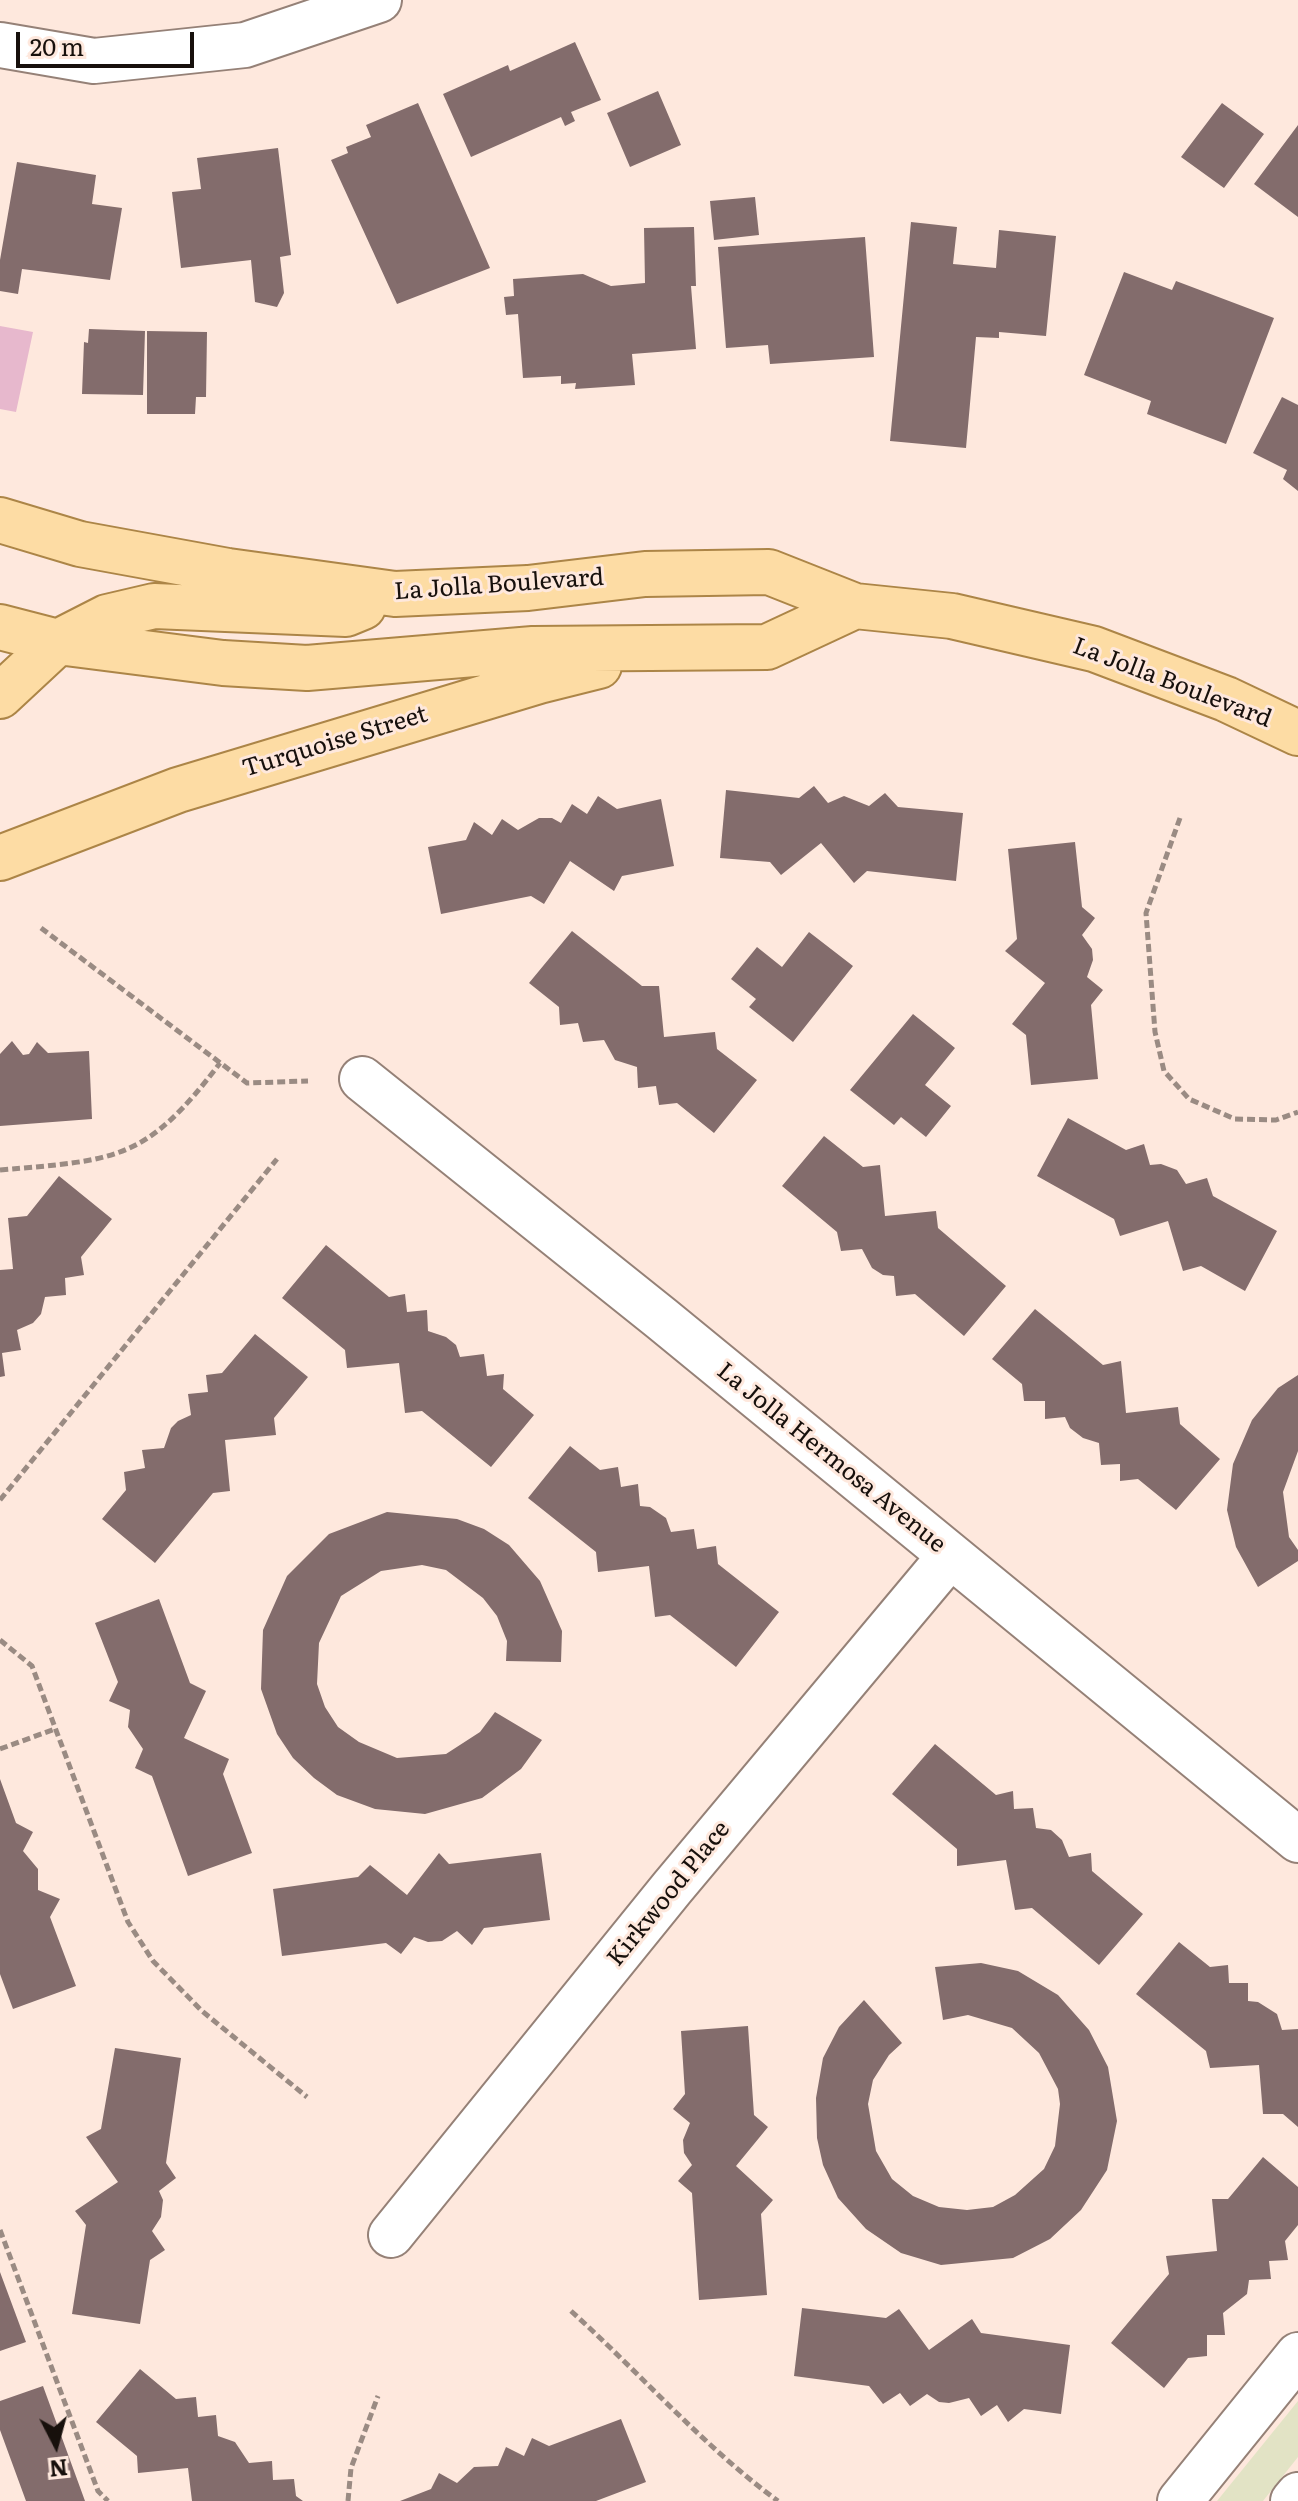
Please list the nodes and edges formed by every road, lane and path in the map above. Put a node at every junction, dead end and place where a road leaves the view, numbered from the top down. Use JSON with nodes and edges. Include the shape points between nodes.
{"nodes":[{"id":1,"x":379,"y":0,"type":"edge"},
{"id":2,"x":0,"y":45,"type":"edge"},
{"id":3,"x":0,"y":520,"type":"edge"},
{"id":4,"x":395,"y":594,"type":"junction"},
{"id":5,"x":855,"y":606,"type":"junction"},
{"id":6,"x":0,"y":627,"type":"edge"},
{"id":7,"x":58,"y":642,"type":"junction"},
{"id":8,"x":677,"y":648,"type":"junction"},
{"id":9,"x":0,"y":696,"type":"edge"},
{"id":10,"x":1298,"y":733,"type":"edge"},
{"id":11,"x":1180,"y":818,"type":"dead end"},
{"id":12,"x":0,"y":858,"type":"edge"},
{"id":13,"x":41,"y":928,"type":"dead end"},
{"id":14,"x":220,"y":1063,"type":"junction"},
{"id":15,"x":362,"y":1079,"type":"joint"},
{"id":16,"x":1298,"y":1112,"type":"edge"},
{"id":17,"x":277,"y":1159,"type":"dead end"},
{"id":18,"x":0,"y":1170,"type":"edge"},
{"id":19,"x":0,"y":1500,"type":"edge"},
{"id":20,"x":950,"y":1556,"type":"junction"},
{"id":21,"x":0,"y":1640,"type":"edge"},
{"id":22,"x":55,"y":1729,"type":"junction"},
{"id":23,"x":0,"y":1749,"type":"edge"},
{"id":24,"x":1298,"y":1840,"type":"edge"},
{"id":25,"x":307,"y":2097,"type":"dead end"},
{"id":26,"x":0,"y":2230,"type":"edge"},
{"id":27,"x":391,"y":2235,"type":"dead end"},
{"id":28,"x":571,"y":2311,"type":"dead end"},
{"id":29,"x":1298,"y":2355,"type":"edge"},
{"id":30,"x":378,"y":2396,"type":"dead end"},
{"id":31,"x":1298,"y":2495,"type":"edge"},
{"id":32,"x":108,"y":2501,"type":"edge"},
{"id":33,"x":348,"y":2501,"type":"edge"},
{"id":34,"x":778,"y":2501,"type":"edge"},
{"id":35,"x":1180,"y":2501,"type":"edge"},
{"id":36,"x":1293,"y":2501,"type":"edge"}],
"edges":[{"from":1,"to":2,"type":"street","via":[[245,45],[94,61]]},
{"from":3,"to":4,"type":"main road","name":"La Jolla Boulevard","via":[[95,547]]},
{"from":4,"to":5,"type":"main road","name":"La Jolla Boulevard","via":[[528,588],[645,574],[769,572]]},
{"from":4,"to":7,"type":"main road","via":[[346,614],[154,606],[107,617]]},
{"from":5,"to":8,"type":"main road","via":[[767,647]]},
{"from":5,"to":10,"type":"main road","name":"La Jolla Boulevard","via":[[952,616],[1094,649],[1226,699]]},
{"from":6,"to":7,"type":"main road"},
{"from":7,"to":8,"type":"main road","via":[[307,668],[533,649]]},
{"from":7,"to":9,"type":"main road"},
{"from":8,"to":12,"type":"main road","name":"Turquoise Street","via":[[539,681],[178,790]]},
{"from":11,"to":16,"type":"path","via":[[1146,913],[1155,1032],[1164,1071],[1189,1099],[1235,1119],[1276,1120]]},
{"from":13,"to":14,"type":"path"},
{"from":14,"to":15,"type":"path","via":[[247,1083]]},
{"from":14,"to":18,"type":"path","via":[[190,1103],[157,1134],[127,1151],[83,1163]]},
{"from":15,"to":20,"type":"street","name":"La Jolla Hermosa Avenue"},
{"from":17,"to":19,"type":"path"},
{"from":20,"to":24,"type":"street","name":"La Jolla Hermosa Avenue"},
{"from":20,"to":27,"type":"street","name":"Kirkwood Place"},
{"from":21,"to":22,"type":"path","via":[[32,1666]]},
{"from":22,"to":23,"type":"path"},
{"from":22,"to":25,"type":"path","via":[[128,1922],[153,1961],[202,2011]]},
{"from":26,"to":32,"type":"path","via":[[98,2491]]},
{"from":28,"to":34,"type":"path","via":[[731,2466]]},
{"from":29,"to":35,"type":"street"},
{"from":30,"to":33,"type":"path","via":[[351,2468]]},
{"from":31,"to":36,"type":"street"}]}
